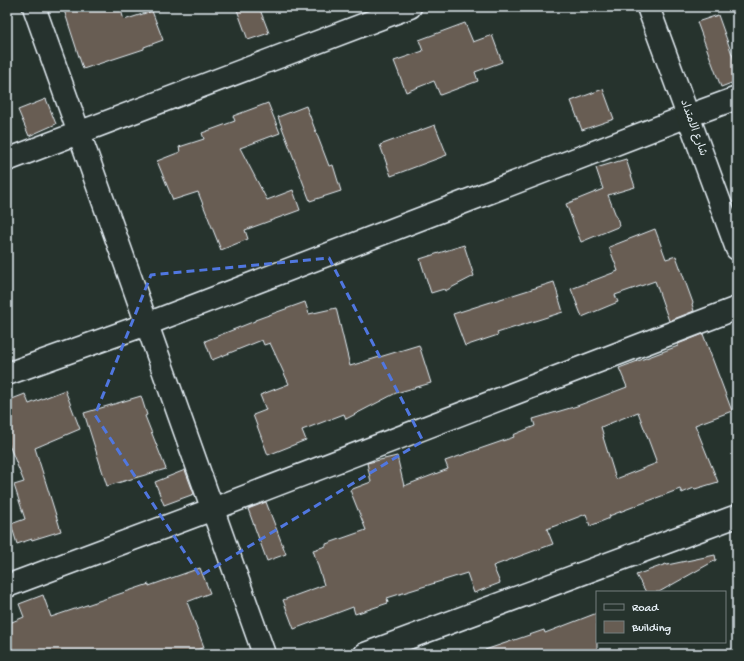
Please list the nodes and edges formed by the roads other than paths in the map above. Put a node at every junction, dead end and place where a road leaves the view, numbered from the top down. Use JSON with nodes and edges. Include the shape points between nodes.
{"nodes":[{"id":1,"x":34,"y":7,"type":"edge"},
{"id":2,"x":410,"y":7,"type":"edge"},
{"id":3,"x":648,"y":7,"type":"edge"},
{"id":4,"x":737,"y":98,"type":"edge"},
{"id":5,"x":688,"y":116,"type":"junction"},
{"id":6,"x":80,"y":133,"type":"junction"},
{"id":7,"x":7,"y":160,"type":"edge"},
{"id":8,"x":737,"y":249,"type":"edge"},
{"id":9,"x":737,"y":308,"type":"edge"},
{"id":10,"x":147,"y":324,"type":"junction"},
{"id":11,"x":7,"y":374,"type":"edge"},
{"id":12,"x":213,"y":510,"type":"junction"},
{"id":13,"x":737,"y":516,"type":"edge"},
{"id":14,"x":7,"y":586,"type":"edge"},
{"id":15,"x":264,"y":654,"type":"edge"},
{"id":16,"x":365,"y":654,"type":"edge"}],
"edges":[{"from":1,"to":6,"type":"street"},
{"from":2,"to":6,"type":"street"},
{"from":3,"to":5,"type":"street","name":"شارع الامتداد"},
{"from":4,"to":5,"type":"street"},
{"from":5,"to":8,"type":"street","name":"شارع الامتداد"},
{"from":5,"to":10,"type":"street"},
{"from":6,"to":7,"type":"street"},
{"from":6,"to":10,"type":"street"},
{"from":9,"to":12,"type":"street"},
{"from":10,"to":11,"type":"street"},
{"from":10,"to":12,"type":"street"},
{"from":12,"to":14,"type":"street"},
{"from":12,"to":15,"type":"street"},
{"from":13,"to":16,"type":"street"}]}
